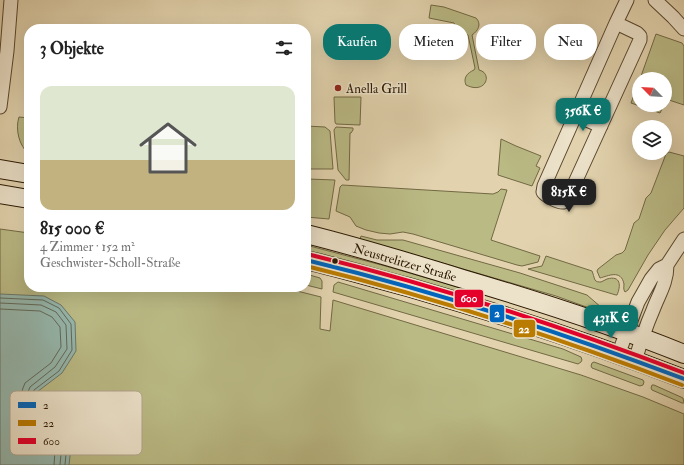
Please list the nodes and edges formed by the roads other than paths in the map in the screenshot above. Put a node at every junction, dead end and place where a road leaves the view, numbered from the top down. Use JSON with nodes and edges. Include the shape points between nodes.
{"nodes":[{"id":1,"x":11,"y":0,"type":"edge"},
{"id":2,"x":627,"y":0,"type":"edge"},
{"id":3,"x":655,"y":0,"type":"edge"},
{"id":4,"x":616,"y":23,"type":"junction"},
{"id":5,"x":684,"y":29,"type":"edge"},
{"id":6,"x":0,"y":107,"type":"edge"},
{"id":7,"x":576,"y":115,"type":"junction"},
{"id":8,"x":601,"y":126,"type":"junction"},
{"id":9,"x":0,"y":169,"type":"edge"},
{"id":10,"x":24,"y":173,"type":"edge"},
{"id":11,"x":0,"y":194,"type":"edge"},
{"id":12,"x":24,"y":198,"type":"edge"},
{"id":13,"x":311,"y":235,"type":"edge"},
{"id":14,"x":684,"y":239,"type":"edge"},
{"id":15,"x":311,"y":261,"type":"edge"},
{"id":16,"x":635,"y":335,"type":"junction"},
{"id":17,"x":684,"y":354,"type":"edge"},
{"id":18,"x":626,"y":358,"type":"junction"},
{"id":19,"x":684,"y":379,"type":"edge"}],
"edges":[{"from":1,"to":6,"type":"street"},
{"from":2,"to":4,"type":"street"},
{"from":3,"to":5,"type":"street"},
{"from":4,"to":7,"type":"street"},
{"from":4,"to":8,"type":"street","via":[[637,33],[640,40]]},
{"from":7,"to":8,"type":"street"},
{"from":7,"to":8,"type":"street","via":[[544,186],[543,192],[546,196],[562,202],[567,200]]},
{"from":9,"to":10,"type":"main road"},
{"from":11,"to":12,"type":"main road"},
{"from":13,"to":16,"type":"main road","name":"Neustrelitzer Straße","via":[[533,300]]},
{"from":14,"to":16,"type":"street","via":[[667,265],[664,285],[653,308]]},
{"from":15,"to":18,"type":"main road","name":"Neustrelitzer Straße","via":[[463,303],[585,342]]},
{"from":16,"to":17,"type":"main road","name":"Neustrelitzer Straße"},
{"from":16,"to":18,"type":"street"},
{"from":18,"to":19,"type":"main road","name":"Neustrelitzer Straße"}]}
